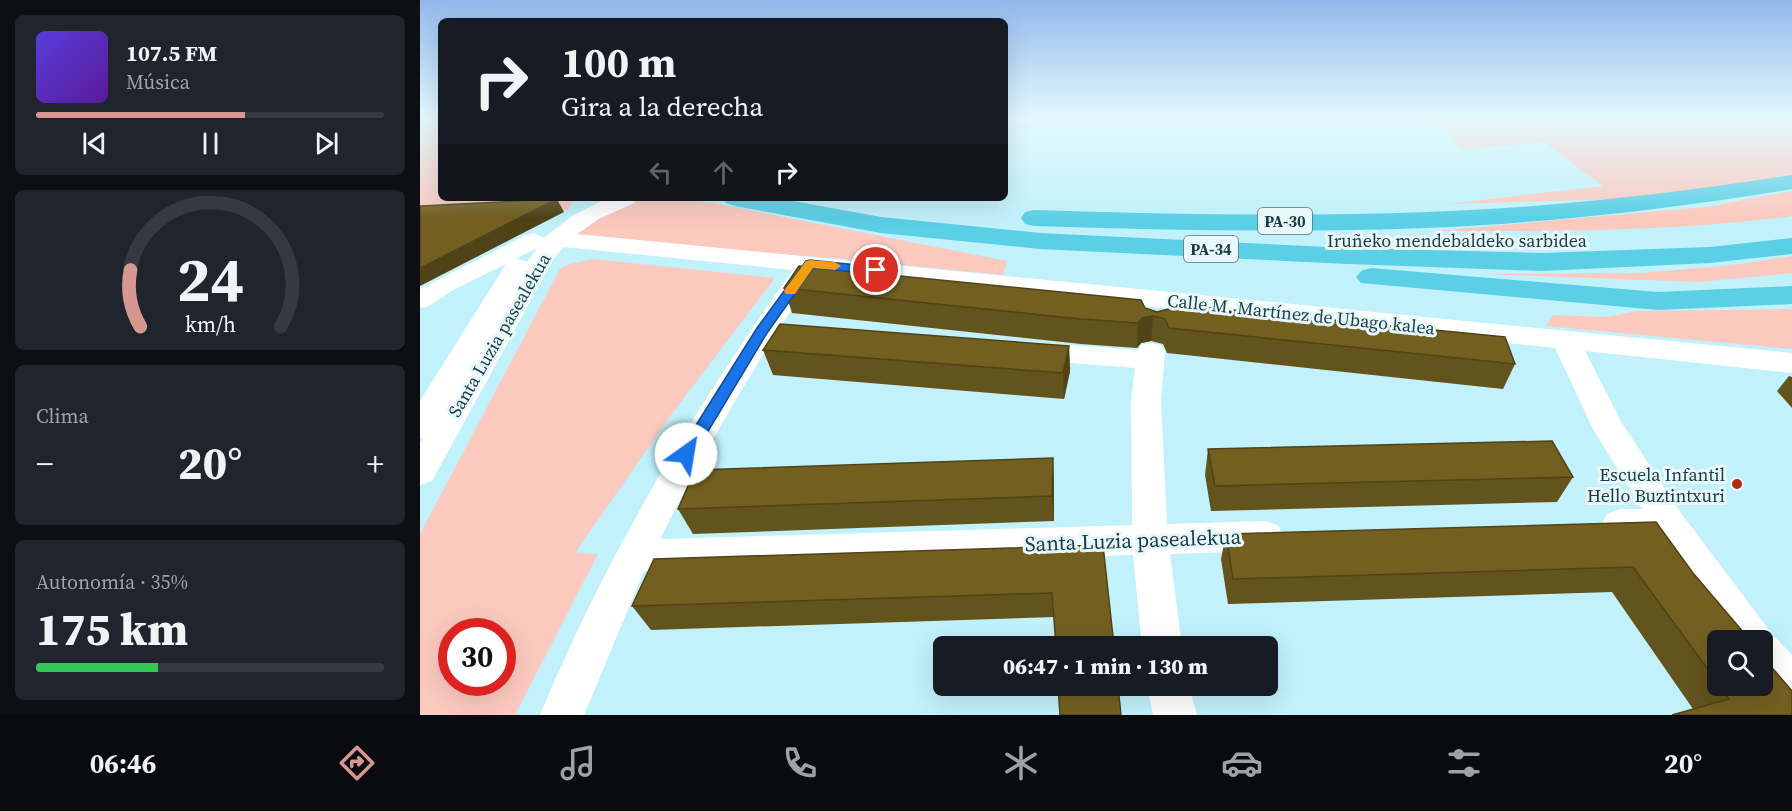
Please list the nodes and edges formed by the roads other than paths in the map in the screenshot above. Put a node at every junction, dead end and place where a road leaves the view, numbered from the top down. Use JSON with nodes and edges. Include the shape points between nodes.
{"nodes":[{"id":1,"x":1792,"y":170,"type":"edge"},
{"id":2,"x":1792,"y":182,"type":"edge"},
{"id":3,"x":1698,"y":197,"type":"junction"},
{"id":4,"x":585,"y":201,"type":"edge"},
{"id":5,"x":619,"y":201,"type":"edge"},
{"id":6,"x":771,"y":201,"type":"edge"},
{"id":7,"x":866,"y":209,"type":"edge"},
{"id":8,"x":1792,"y":226,"type":"edge"},
{"id":9,"x":545,"y":240,"type":"junction"},
{"id":10,"x":1792,"y":246,"type":"edge"},
{"id":11,"x":810,"y":264,"type":"junction"},
{"id":12,"x":1455,"y":284,"type":"junction"},
{"id":13,"x":1792,"y":288,"type":"edge"},
{"id":14,"x":1792,"y":295,"type":"edge"},
{"id":15,"x":1159,"y":299,"type":"junction"},
{"id":16,"x":420,"y":300,"type":"edge"},
{"id":17,"x":1565,"y":340,"type":"junction"},
{"id":18,"x":1152,"y":346,"type":"junction"},
{"id":19,"x":999,"y":349,"type":"edge"},
{"id":20,"x":1792,"y":363,"type":"edge"},
{"id":21,"x":420,"y":427,"type":"edge"},
{"id":22,"x":420,"y":471,"type":"edge"},
{"id":23,"x":1669,"y":523,"type":"junction"},
{"id":24,"x":1587,"y":525,"type":"edge"},
{"id":25,"x":1293,"y":535,"type":"edge"},
{"id":26,"x":1150,"y":539,"type":"junction"},
{"id":27,"x":633,"y":556,"type":"junction"},
{"id":28,"x":1747,"y":630,"type":"edge"},
{"id":29,"x":1161,"y":636,"type":"edge"},
{"id":30,"x":1773,"y":664,"type":"edge"},
{"id":31,"x":1792,"y":686,"type":"edge"},
{"id":32,"x":1170,"y":696,"type":"edge"},
{"id":33,"x":562,"y":715,"type":"edge"},
{"id":34,"x":1174,"y":715,"type":"edge"}],
"edges":[{"from":1,"to":3,"type":"highway"},
{"from":2,"to":3,"type":"highway","number":"PA-30"},
{"from":3,"to":7,"type":"highway","number":"PA-30","via":[[1425,220],[1161,222]]},
{"from":4,"to":9,"type":"street","name":"Santa Luzia pasealekua"},
{"from":5,"to":9,"type":"street","name":"Santa Luzia pasealekua"},
{"from":6,"to":7,"type":"highway","number":"PA-30"},
{"from":7,"to":8,"type":"highway","name":"Iruñeko mendebaldeko sarbidea","number":"PA-34","via":[[1057,227],[1375,241],[1526,243],[1690,237]]},
{"from":7,"to":10,"type":"highway","name":"Iruñeko mendebaldeko sarbidea","number":"PA-34","via":[[1040,241],[1348,256],[1542,262],[1710,255]]},
{"from":7,"to":12,"type":"highway","number":"PA-30","via":[[926,238]]},
{"from":9,"to":11,"type":"street","name":"Calle M. Martínez de Ubago kalea"},
{"from":9,"to":16,"type":"street","via":[[444,285]]},
{"from":9,"to":21,"type":"street","name":"Santa Luzia pasealekua","via":[[506,281]]},
{"from":9,"to":22,"type":"street","name":"Santa Luzia pasealekua","via":[[543,256]]},
{"from":11,"to":15,"type":"street","name":"Calle M. Martínez de Ubago kalea"},
{"from":11,"to":27,"type":"street","via":[[776,332],[686,454]]},
{"from":12,"to":13,"type":"highway","number":"PA-30","via":[[1723,294]]},
{"from":12,"to":14,"type":"highway","number":"PA-30","via":[[1658,301]]},
{"from":15,"to":17,"type":"street","name":"Calle M. Martínez de Ubago kalea"},
{"from":15,"to":18,"type":"street"},
{"from":17,"to":20,"type":"street","name":"Calle M. Martínez de Ubago kalea"},
{"from":17,"to":23,"type":"street","via":[[1609,429]]},
{"from":18,"to":19,"type":"street"},
{"from":18,"to":26,"type":"street","via":[[1146,400]]},
{"from":23,"to":24,"type":"street"},
{"from":23,"to":28,"type":"street"},
{"from":25,"to":26,"type":"street","name":"Santa Luzia pasealekua"},
{"from":26,"to":27,"type":"street","name":"Santa Luzia pasealekua"},
{"from":26,"to":29,"type":"street"},
{"from":27,"to":33,"type":"street"},
{"from":30,"to":31,"type":"street"},
{"from":32,"to":34,"type":"street"}]}
